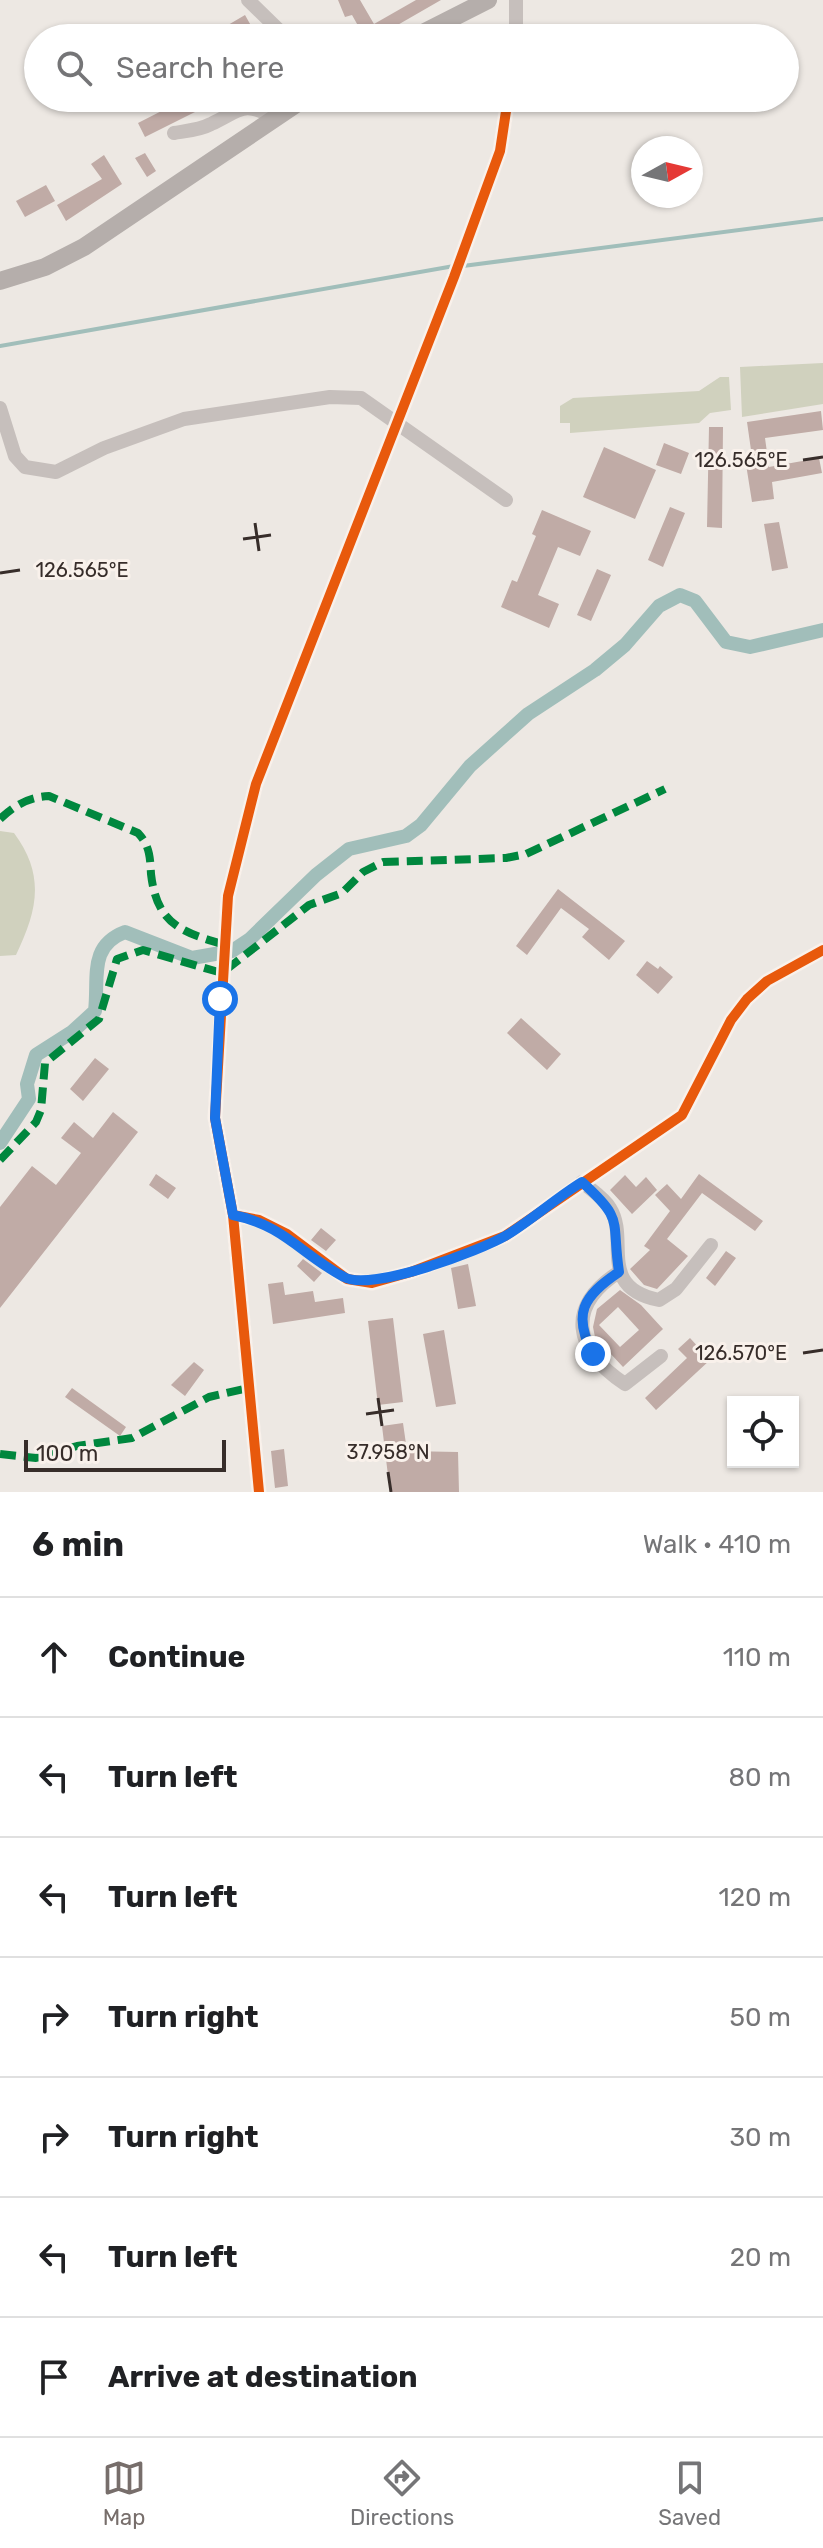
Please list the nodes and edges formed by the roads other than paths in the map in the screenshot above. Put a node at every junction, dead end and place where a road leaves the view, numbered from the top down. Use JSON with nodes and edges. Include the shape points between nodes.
{"nodes":[{"id":1,"x":248,"y":0,"type":"edge"},
{"id":2,"x":488,"y":0,"type":"edge"},
{"id":3,"x":516,"y":0,"type":"edge"},
{"id":4,"x":273,"y":24,"type":"edge"},
{"id":5,"x":441,"y":24,"type":"edge"},
{"id":6,"x":516,"y":24,"type":"edge"},
{"id":7,"x":235,"y":112,"type":"edge"},
{"id":8,"x":265,"y":112,"type":"edge"},
{"id":9,"x":284,"y":112,"type":"edge"},
{"id":10,"x":506,"y":112,"type":"edge"},
{"id":11,"x":275,"y":118,"type":"junction"},
{"id":12,"x":174,"y":133,"type":"dead end"},
{"id":13,"x":0,"y":281,"type":"edge"},
{"id":14,"x":0,"y":408,"type":"edge"},
{"id":15,"x":397,"y":421,"type":"junction"},
{"id":16,"x":506,"y":500,"type":"dead end"},
{"id":17,"x":823,"y":950,"type":"edge"},
{"id":18,"x":582,"y":1182,"type":"junction"},
{"id":19,"x":233,"y":1215,"type":"junction"},
{"id":20,"x":711,"y":1245,"type":"dead end"},
{"id":21,"x":619,"y":1272,"type":"junction"},
{"id":22,"x":661,"y":1356,"type":"dead end"},
{"id":23,"x":259,"y":1492,"type":"edge"}],
"edges":[{"from":1,"to":4,"type":"street"},
{"from":2,"to":5,"type":"main road"},
{"from":3,"to":6,"type":"street"},
{"from":7,"to":12,"type":"street","via":[[208,126]]},
{"from":8,"to":11,"type":"street"},
{"from":9,"to":11,"type":"main road"},
{"from":10,"to":15,"type":"street","via":[[500,151]]},
{"from":11,"to":13,"type":"main road","via":[[84,247]]},
{"from":14,"to":15,"type":"street","via":[[15,456],[39,472],[56,472],[152,429],[221,412],[330,397],[361,398]]},
{"from":15,"to":16,"type":"street"},
{"from":15,"to":19,"type":"street","via":[[256,784],[228,896],[215,1118]]},
{"from":17,"to":18,"type":"street","via":[[767,981],[747,999],[682,1115]]},
{"from":18,"to":19,"type":"street","via":[[505,1236],[372,1283],[347,1279],[287,1234]]},
{"from":18,"to":21,"type":"street","via":[[610,1207]]},
{"from":19,"to":23,"type":"street"},
{"from":20,"to":21,"type":"street","via":[[676,1289],[659,1300],[642,1297]]},
{"from":21,"to":22,"type":"street","via":[[598,1286],[582,1309],[582,1332],[593,1354],[625,1384]]}]}
